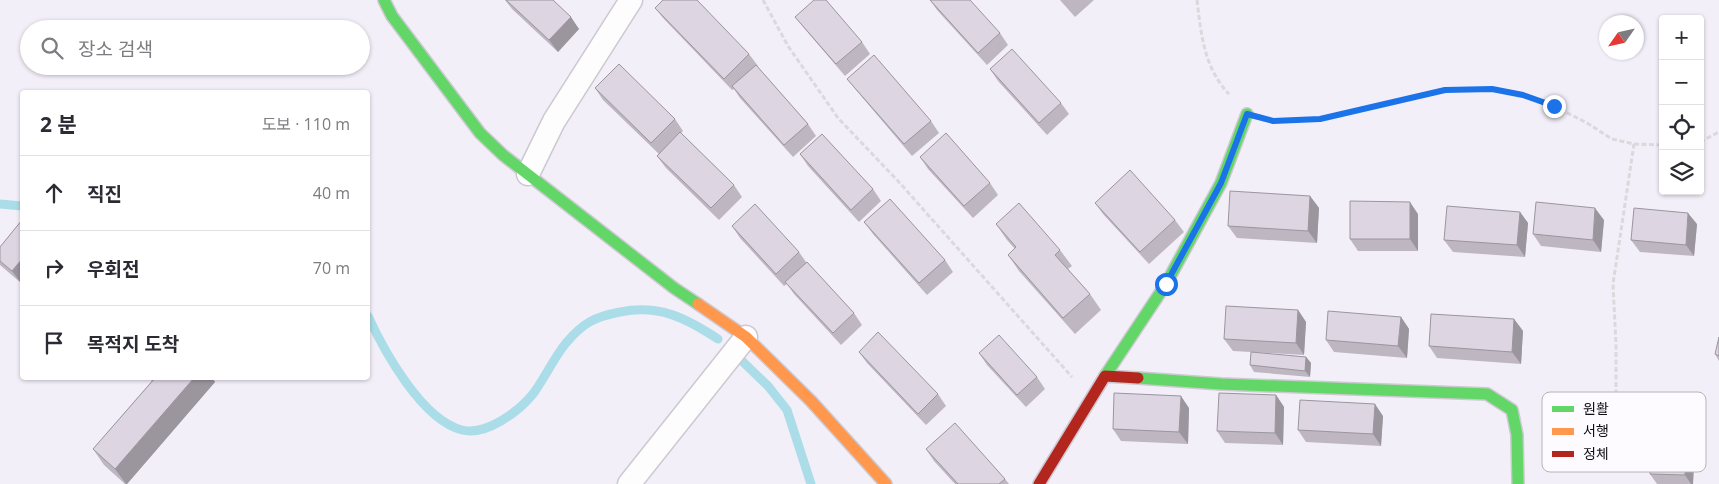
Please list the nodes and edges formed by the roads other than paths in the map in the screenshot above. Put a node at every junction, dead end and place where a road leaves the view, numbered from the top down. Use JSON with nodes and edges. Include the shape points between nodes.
{"nodes":[{"id":1,"x":384,"y":0,"type":"edge"},
{"id":2,"x":631,"y":0,"type":"edge"},
{"id":3,"x":1247,"y":114,"type":"road end"},
{"id":4,"x":528,"y":174,"type":"junction"},
{"id":5,"x":746,"y":337,"type":"junction"},
{"id":6,"x":1104,"y":376,"type":"junction"},
{"id":7,"x":629,"y":484,"type":"edge"},
{"id":8,"x":886,"y":484,"type":"edge"},
{"id":9,"x":1039,"y":484,"type":"edge"},
{"id":10,"x":1518,"y":484,"type":"edge"}],
"edges":[{"from":1,"to":4,"type":"street","via":[[392,16],[480,133]]},
{"from":2,"to":4,"type":"street","via":[[554,121]]},
{"from":3,"to":6,"type":"street","via":[[1216,191],[1166,284]]},
{"from":4,"to":5,"type":"street","via":[[674,288]]},
{"from":5,"to":7,"type":"street"},
{"from":5,"to":8,"type":"street","via":[[811,400]]},
{"from":6,"to":9,"type":"street"},
{"from":6,"to":10,"type":"street","via":[[1487,394],[1512,410],[1517,435]]}]}
